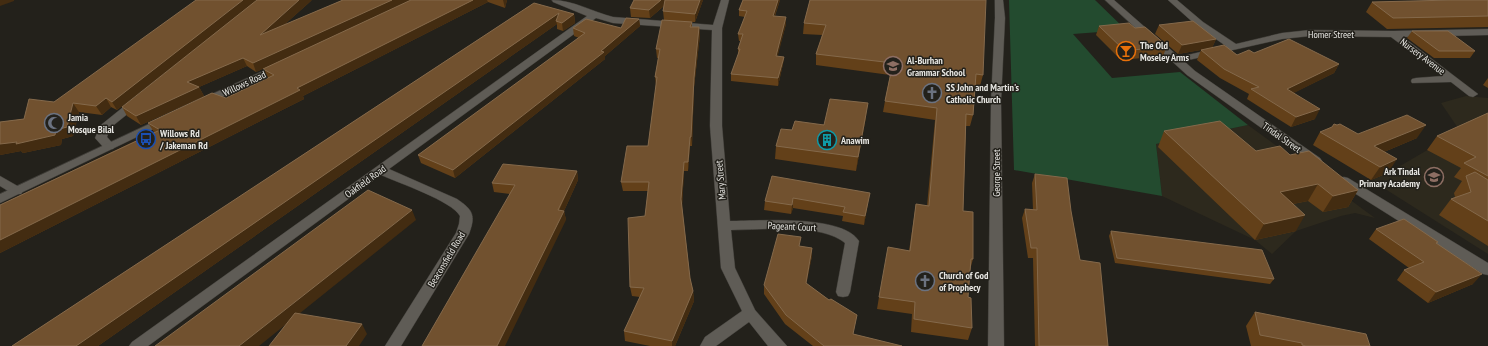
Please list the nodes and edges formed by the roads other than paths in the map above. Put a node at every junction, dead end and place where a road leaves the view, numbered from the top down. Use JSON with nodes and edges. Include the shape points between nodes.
{"nodes":[{"id":1,"x":556,"y":0,"type":"edge"},
{"id":2,"x":725,"y":0,"type":"edge"},
{"id":3,"x":999,"y":0,"type":"edge"},
{"id":4,"x":1109,"y":0,"type":"edge"},
{"id":5,"x":1172,"y":0,"type":"edge"},
{"id":6,"x":594,"y":15,"type":"junction"},
{"id":7,"x":717,"y":28,"type":"junction"},
{"id":8,"x":1488,"y":32,"type":"edge"},
{"id":9,"x":1393,"y":34,"type":"junction"},
{"id":10,"x":1235,"y":47,"type":"junction"},
{"id":11,"x":1177,"y":60,"type":"junction"},
{"id":12,"x":288,"y":63,"type":"edge"},
{"id":13,"x":1453,"y":79,"type":"junction"},
{"id":14,"x":1416,"y":81,"type":"dead end"},
{"id":15,"x":1472,"y":94,"type":"dead end"},
{"id":16,"x":142,"y":98,"type":"edge"},
{"id":17,"x":195,"y":106,"type":"edge"},
{"id":18,"x":173,"y":116,"type":"edge"},
{"id":19,"x":109,"y":146,"type":"junction"},
{"id":20,"x":1322,"y":165,"type":"edge"},
{"id":21,"x":380,"y":170,"type":"junction"},
{"id":22,"x":1335,"y":174,"type":"edge"},
{"id":23,"x":0,"y":180,"type":"edge"},
{"id":24,"x":17,"y":191,"type":"junction"},
{"id":25,"x":0,"y":199,"type":"edge"},
{"id":26,"x":724,"y":226,"type":"junction"},
{"id":27,"x":1488,"y":270,"type":"edge"},
{"id":28,"x":843,"y":292,"type":"dead end"},
{"id":29,"x":750,"y":313,"type":"junction"},
{"id":30,"x":137,"y":346,"type":"edge"},
{"id":31,"x":393,"y":346,"type":"edge"},
{"id":32,"x":708,"y":346,"type":"edge"},
{"id":33,"x":779,"y":346,"type":"edge"},
{"id":34,"x":996,"y":346,"type":"edge"}],
"edges":[{"from":1,"to":6,"type":"street"},
{"from":2,"to":7,"type":"street","name":"Mary Street"},
{"from":3,"to":34,"type":"street","name":"George Street","via":[[996,101]]},
{"from":4,"to":11,"type":"street","name":"Tindal Street"},
{"from":5,"to":10,"type":"street","via":[[1200,24]]},
{"from":6,"to":7,"type":"street","via":[[613,20]]},
{"from":6,"to":21,"type":"street","name":"Oakfield Road"},
{"from":7,"to":26,"type":"street","name":"Mary Street","via":[[716,126]]},
{"from":8,"to":9,"type":"street","name":"Homer Street"},
{"from":9,"to":10,"type":"street","name":"Homer Street","via":[[1310,33],[1282,36]]},
{"from":9,"to":13,"type":"street","name":"Nursery Avenue"},
{"from":10,"to":11,"type":"street","name":"Homer Street"},
{"from":11,"to":20,"type":"street","name":"Tindal Street","via":[[1191,73]]},
{"from":12,"to":17,"type":"street","name":"Willows Road"},
{"from":13,"to":14,"type":"street","name":"Nursery Avenue"},
{"from":13,"to":15,"type":"street","name":"Nursery Avenue"},
{"from":16,"to":19,"type":"street","via":[[105,127],[101,138]]},
{"from":18,"to":19,"type":"street"},
{"from":19,"to":24,"type":"street"},
{"from":21,"to":30,"type":"street","name":"Oakfield Road"},
{"from":21,"to":31,"type":"street","name":"Beaconsfield Road","via":[[454,201],[465,212],[467,220],[462,234]]},
{"from":22,"to":27,"type":"street"},
{"from":23,"to":24,"type":"street"},
{"from":24,"to":25,"type":"street"},
{"from":26,"to":28,"type":"street","name":"Pageant Court","via":[[810,225],[842,233],[852,241]]},
{"from":26,"to":29,"type":"street","name":"Mary Street","via":[[728,268]]},
{"from":29,"to":32,"type":"street","via":[[710,341]]},
{"from":29,"to":33,"type":"street","name":"Mary Street"}]}
